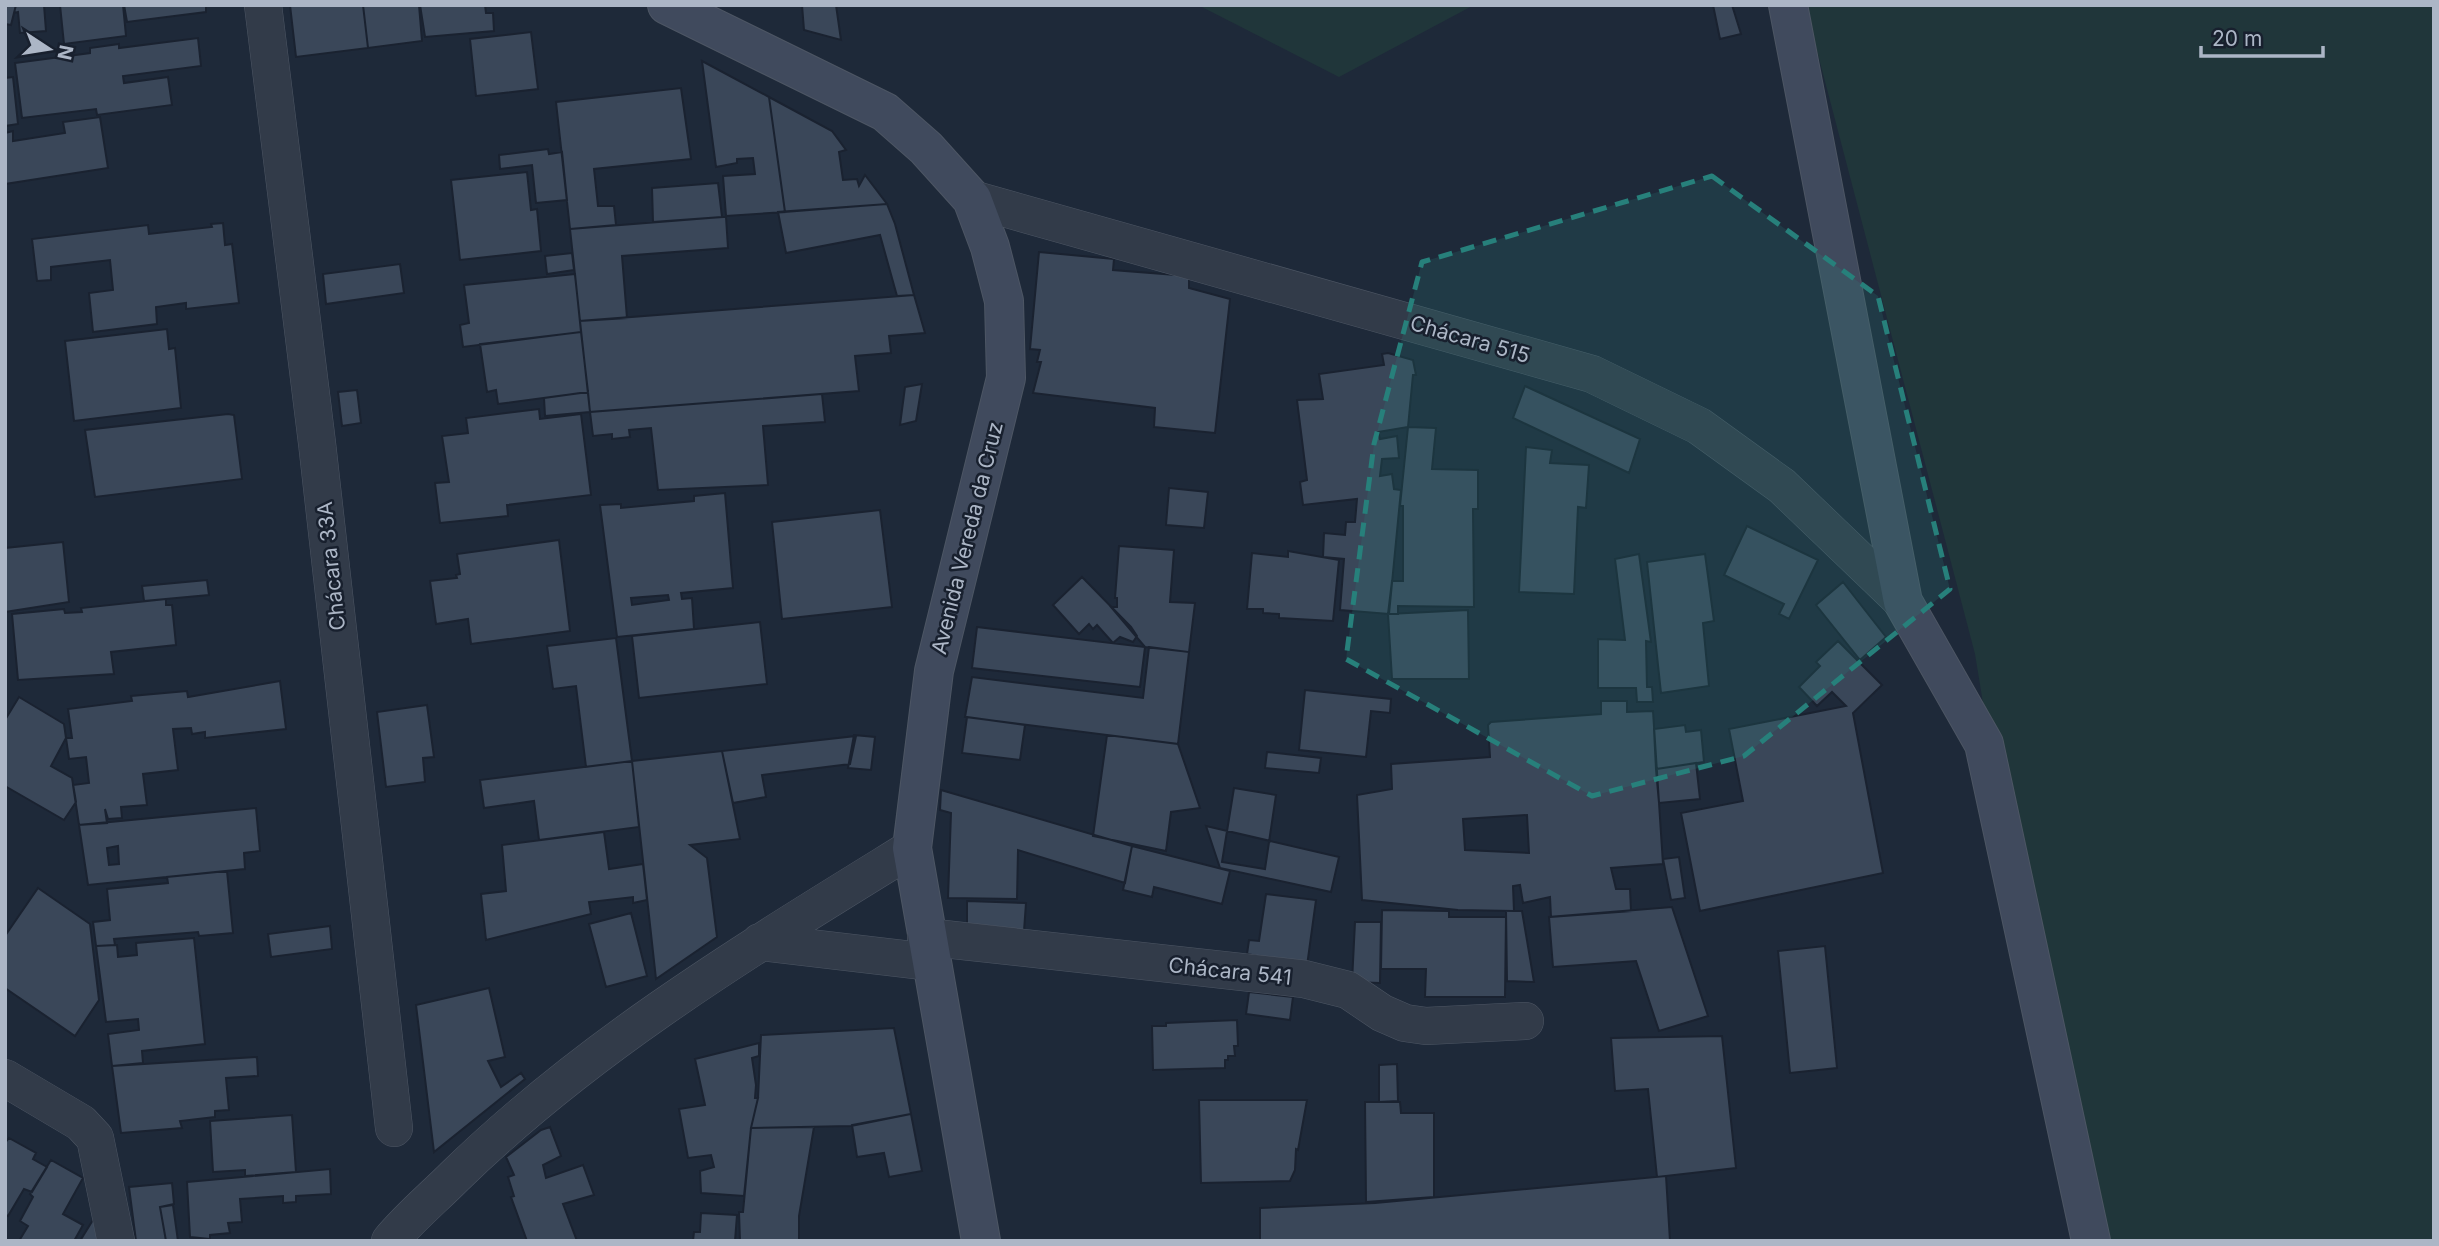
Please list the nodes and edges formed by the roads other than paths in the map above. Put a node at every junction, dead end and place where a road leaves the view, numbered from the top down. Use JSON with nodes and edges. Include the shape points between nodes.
{"nodes":[{"id":1,"x":263,"y":5,"type":"edge"},
{"id":2,"x":667,"y":5,"type":"edge"},
{"id":3,"x":1788,"y":5,"type":"edge"},
{"id":4,"x":972,"y":199,"type":"junction"},
{"id":5,"x":1903,"y":603,"type":"junction"},
{"id":6,"x":912,"y":848,"type":"junction"},
{"id":7,"x":760,"y":942,"type":"junction"},
{"id":8,"x":928,"y":949,"type":"junction"},
{"id":9,"x":1525,"y":1021,"type":"dead end"},
{"id":10,"x":5,"y":1078,"type":"edge"},
{"id":11,"x":394,"y":1128,"type":"dead end"},
{"id":12,"x":116,"y":1241,"type":"edge"},
{"id":13,"x":390,"y":1241,"type":"edge"},
{"id":14,"x":981,"y":1241,"type":"edge"},
{"id":15,"x":2091,"y":1241,"type":"edge"}],
"edges":[{"from":1,"to":11,"type":"street","name":"Chácara 33A"},
{"from":2,"to":4,"type":"street","name":"Avenida Vereda da Cruz","via":[[885,112],[926,148]]},
{"from":3,"to":5,"type":"street"},
{"from":4,"to":5,"type":"street","name":"Chácara 515","via":[[1592,374],[1699,426],[1782,486]]},
{"from":4,"to":6,"type":"street","name":"Avenida Vereda da Cruz","via":[[1004,301],[1006,378],[934,671]]},
{"from":5,"to":15,"type":"street","via":[[1984,744]]},
{"from":6,"to":7,"type":"street"},
{"from":6,"to":8,"type":"street","name":"Avenida Vereda da Cruz"},
{"from":7,"to":8,"type":"street","name":"Chácara 541"},
{"from":7,"to":13,"type":"street","via":[[618,1037],[492,1140]]},
{"from":8,"to":9,"type":"street","name":"Chácara 541","via":[[1317,982],[1348,990],[1405,1023],[1426,1026]]},
{"from":8,"to":14,"type":"street","name":"Avenida Vereda da Cruz"},
{"from":10,"to":12,"type":"street","via":[[81,1122],[94,1138]]}]}
